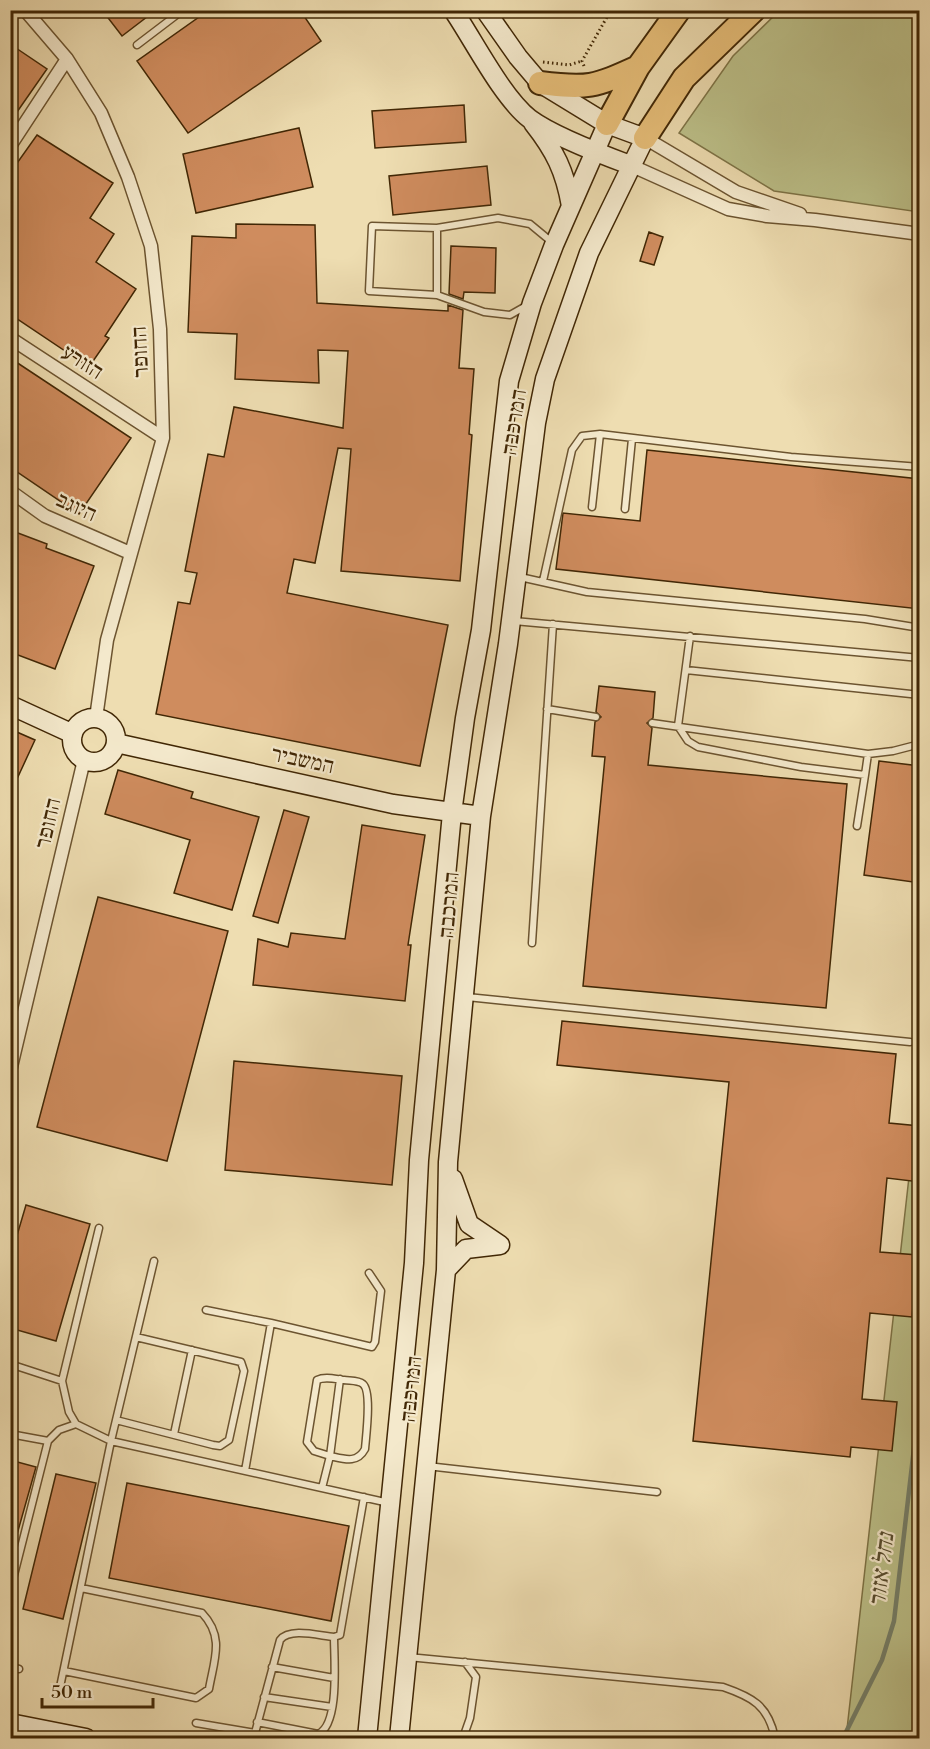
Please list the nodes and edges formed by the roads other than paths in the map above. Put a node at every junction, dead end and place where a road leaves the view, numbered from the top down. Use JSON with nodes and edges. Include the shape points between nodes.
{"nodes":[{"id":1,"x":25,"y":10,"type":"edge"},
{"id":2,"x":183,"y":10,"type":"edge"},
{"id":3,"x":453,"y":10,"type":"edge"},
{"id":4,"x":485,"y":10,"type":"edge"},
{"id":5,"x":679,"y":10,"type":"edge"},
{"id":6,"x":754,"y":10,"type":"edge"},
{"id":7,"x":137,"y":45,"type":"dead end"},
{"id":8,"x":67,"y":60,"type":"junction"},
{"id":9,"x":638,"y":67,"type":"junction"},
{"id":10,"x":540,"y":83,"type":"junction"},
{"id":11,"x":530,"y":119,"type":"junction"},
{"id":12,"x":607,"y":124,"type":"junction"},
{"id":13,"x":645,"y":138,"type":"junction"},
{"id":14,"x":10,"y":146,"type":"edge"},
{"id":15,"x":596,"y":153,"type":"junction"},
{"id":16,"x":630,"y":165,"type":"junction"},
{"id":17,"x":571,"y":206,"type":"junction"},
{"id":18,"x":815,"y":220,"type":"junction"},
{"id":19,"x":437,"y":228,"type":"junction"},
{"id":20,"x":920,"y":234,"type":"edge"},
{"id":21,"x":554,"y":244,"type":"junction"},
{"id":22,"x":436,"y":295,"type":"junction"},
{"id":23,"x":532,"y":303,"type":"junction"},
{"id":24,"x":10,"y":338,"type":"edge"},
{"id":25,"x":600,"y":434,"type":"junction"},
{"id":26,"x":164,"y":438,"type":"junction"},
{"id":27,"x":632,"y":439,"type":"junction"},
{"id":28,"x":920,"y":467,"type":"edge"},
{"id":29,"x":10,"y":491,"type":"edge"},
{"id":30,"x":592,"y":507,"type":"dead end"},
{"id":31,"x":625,"y":510,"type":"dead end"},
{"id":32,"x":130,"y":553,"type":"junction"},
{"id":33,"x":516,"y":576,"type":"junction"},
{"id":34,"x":543,"y":581,"type":"junction"},
{"id":35,"x":511,"y":620,"type":"junction"},
{"id":36,"x":553,"y":624,"type":"junction"},
{"id":37,"x":920,"y":628,"type":"edge"},
{"id":38,"x":690,"y":636,"type":"junction"},
{"id":39,"x":920,"y":658,"type":"edge"},
{"id":40,"x":686,"y":670,"type":"junction"},
{"id":41,"x":920,"y":695,"type":"edge"},
{"id":42,"x":10,"y":705,"type":"edge"},
{"id":43,"x":547,"y":709,"type":"junction"},
{"id":44,"x":596,"y":717,"type":"dead end"},
{"id":45,"x":96,"y":718,"type":"junction"},
{"id":46,"x":652,"y":723,"type":"dead end"},
{"id":47,"x":678,"y":726,"type":"junction"},
{"id":48,"x":73,"y":734,"type":"junction"},
{"id":49,"x":116,"y":743,"type":"junction"},
{"id":50,"x":920,"y":744,"type":"edge"},
{"id":51,"x":868,"y":754,"type":"junction"},
{"id":52,"x":84,"y":760,"type":"junction"},
{"id":53,"x":865,"y":775,"type":"junction"},
{"id":54,"x":452,"y":813,"type":"junction"},
{"id":55,"x":481,"y":816,"type":"junction"},
{"id":56,"x":857,"y":826,"type":"dead end"},
{"id":57,"x":532,"y":943,"type":"dead end"},
{"id":58,"x":464,"y":997,"type":"junction"},
{"id":59,"x":910,"y":1042,"type":"dead end"},
{"id":60,"x":10,"y":1071,"type":"edge"},
{"id":61,"x":448,"y":1162,"type":"junction"},
{"id":62,"x":99,"y":1228,"type":"dead end"},
{"id":63,"x":154,"y":1261,"type":"dead end"},
{"id":64,"x":446,"y":1270,"type":"junction"},
{"id":65,"x":369,"y":1273,"type":"dead end"},
{"id":66,"x":206,"y":1310,"type":"dead end"},
{"id":67,"x":270,"y":1323,"type":"junction"},
{"id":68,"x":136,"y":1337,"type":"junction"},
{"id":69,"x":192,"y":1350,"type":"junction"},
{"id":70,"x":10,"y":1364,"type":"edge"},
{"id":71,"x":340,"y":1379,"type":"junction"},
{"id":72,"x":62,"y":1381,"type":"junction"},
{"id":73,"x":116,"y":1420,"type":"junction"},
{"id":74,"x":76,"y":1424,"type":"junction"},
{"id":75,"x":10,"y":1434,"type":"edge"},
{"id":76,"x":174,"y":1434,"type":"junction"},
{"id":77,"x":48,"y":1441,"type":"junction"},
{"id":78,"x":111,"y":1441,"type":"junction"},
{"id":79,"x":330,"y":1456,"type":"junction"},
{"id":80,"x":427,"y":1466,"type":"junction"},
{"id":81,"x":244,"y":1471,"type":"junction"},
{"id":82,"x":322,"y":1488,"type":"junction"},
{"id":83,"x":657,"y":1492,"type":"dead end"},
{"id":84,"x":364,"y":1497,"type":"junction"},
{"id":85,"x":390,"y":1503,"type":"junction"},
{"id":86,"x":81,"y":1588,"type":"junction"},
{"id":87,"x":10,"y":1591,"type":"edge"},
{"id":88,"x":334,"y":1637,"type":"junction"},
{"id":89,"x":407,"y":1657,"type":"junction"},
{"id":90,"x":465,"y":1662,"type":"junction"},
{"id":91,"x":10,"y":1667,"type":"edge"},
{"id":92,"x":272,"y":1667,"type":"junction"},
{"id":93,"x":19,"y":1669,"type":"dead end"},
{"id":94,"x":64,"y":1671,"type":"junction"},
{"id":95,"x":334,"y":1678,"type":"junction"},
{"id":96,"x":59,"y":1692,"type":"dead end"},
{"id":97,"x":264,"y":1697,"type":"junction"},
{"id":98,"x":332,"y":1707,"type":"junction"},
{"id":99,"x":257,"y":1722,"type":"junction"},
{"id":100,"x":10,"y":1723,"type":"edge"},
{"id":101,"x":196,"y":1723,"type":"dead end"},
{"id":102,"x":254,"y":1736,"type":"edge"},
{"id":103,"x":86,"y":1738,"type":"edge"},
{"id":104,"x":367,"y":1738,"type":"edge"},
{"id":105,"x":399,"y":1738,"type":"edge"},
{"id":106,"x":463,"y":1738,"type":"edge"},
{"id":107,"x":775,"y":1738,"type":"edge"}],
"edges":[{"from":1,"to":8,"type":"street","name":"החופר"},
{"from":2,"to":7,"type":"lane"},
{"from":3,"to":11,"type":"street","via":[[507,92]]},
{"from":4,"to":10,"type":"street"},
{"from":5,"to":9,"type":"highway"},
{"from":6,"to":13,"type":"highway","via":[[684,78]]},
{"from":8,"to":14,"type":"street"},
{"from":8,"to":26,"type":"street","name":"החופר","via":[[101,113],[151,246],[160,329]]},
{"from":9,"to":10,"type":"highway","via":[[601,84],[580,88]]},
{"from":9,"to":12,"type":"highway"},
{"from":10,"to":12,"type":"street"},
{"from":11,"to":15,"type":"street"},
{"from":11,"to":17,"type":"street","via":[[554,151],[567,181]]},
{"from":12,"to":13,"type":"street"},
{"from":12,"to":15,"type":"street","name":"המרכבה"},
{"from":13,"to":16,"type":"street","name":"המרכבה"},
{"from":13,"to":18,"type":"street","via":[[736,192]]},
{"from":15,"to":16,"type":"street"},
{"from":15,"to":17,"type":"street","name":"המרכבה"},
{"from":16,"to":18,"type":"street","via":[[728,209]]},
{"from":16,"to":33,"type":"street","name":"המרכבה","via":[[590,253],[545,380]]},
{"from":17,"to":21,"type":"street","name":"המרכבה"},
{"from":18,"to":20,"type":"street"},
{"from":19,"to":21,"type":"lane","via":[[498,218],[530,224]]},
{"from":19,"to":22,"type":"lane"},
{"from":19,"to":22,"type":"lane","via":[[372,226],[369,291]]},
{"from":21,"to":23,"type":"street","name":"המרכבה"},
{"from":22,"to":23,"type":"lane","via":[[484,312],[510,315]]},
{"from":23,"to":54,"type":"street","name":"המרכבה","via":[[509,381],[481,630]]},
{"from":24,"to":26,"type":"street","name":"הזורע"},
{"from":25,"to":27,"type":"lane"},
{"from":25,"to":30,"type":"lane"},
{"from":25,"to":34,"type":"lane","via":[[582,436],[572,450]]},
{"from":26,"to":32,"type":"street","name":"החופר"},
{"from":27,"to":28,"type":"lane"},
{"from":27,"to":31,"type":"lane"},
{"from":29,"to":32,"type":"street","name":"היוגב","via":[[45,516]]},
{"from":32,"to":45,"type":"street","name":"החופר","via":[[107,640]]},
{"from":33,"to":34,"type":"lane"},
{"from":33,"to":35,"type":"street","name":"המרכבה"},
{"from":34,"to":37,"type":"lane","via":[[587,592],[865,619]]},
{"from":35,"to":36,"type":"lane"},
{"from":35,"to":55,"type":"street","name":"המרכבה"},
{"from":36,"to":38,"type":"lane"},
{"from":36,"to":43,"type":"lane"},
{"from":38,"to":39,"type":"lane"},
{"from":38,"to":40,"type":"lane"},
{"from":40,"to":41,"type":"lane"},
{"from":40,"to":47,"type":"lane"},
{"from":42,"to":48,"type":"street"},
{"from":43,"to":44,"type":"lane"},
{"from":43,"to":57,"type":"lane"},
{"from":45,"to":48,"type":"street","via":[[82,722]]},
{"from":45,"to":49,"type":"street","via":[[113,729]]},
{"from":46,"to":47,"type":"lane"},
{"from":47,"to":51,"type":"lane"},
{"from":47,"to":53,"type":"lane","via":[[688,741],[698,747]]},
{"from":48,"to":52,"type":"street","via":[[74,749]]},
{"from":49,"to":52,"type":"street","via":[[105,760]]},
{"from":49,"to":54,"type":"street","name":"המשביר","via":[[393,804]]},
{"from":50,"to":51,"type":"lane"},
{"from":51,"to":53,"type":"lane"},
{"from":52,"to":60,"type":"street","name":"החופר"},
{"from":53,"to":56,"type":"lane"},
{"from":54,"to":55,"type":"street","name":"המשביר"},
{"from":54,"to":85,"type":"street","name":"המרכבה"},
{"from":55,"to":58,"type":"street","name":"המרכבה"},
{"from":58,"to":59,"type":"lane"},
{"from":58,"to":61,"type":"street","name":"המרכבה"},
{"from":61,"to":64,"type":"street","name":"המרכבה"},
{"from":61,"to":64,"type":"street","via":[[469,1224],[500,1245],[466,1249]]},
{"from":62,"to":72,"type":"lane"},
{"from":63,"to":68,"type":"lane"},
{"from":64,"to":80,"type":"street","name":"המרכבה"},
{"from":65,"to":67,"type":"lane","via":[[381,1291],[372,1347]]},
{"from":66,"to":67,"type":"lane"},
{"from":67,"to":81,"type":"lane"},
{"from":68,"to":69,"type":"lane"},
{"from":68,"to":73,"type":"lane"},
{"from":69,"to":76,"type":"lane"},
{"from":69,"to":76,"type":"lane","via":[[237,1360],[244,1366],[232,1428],[229,1440],[220,1446]]},
{"from":70,"to":72,"type":"lane"},
{"from":71,"to":79,"type":"lane"},
{"from":71,"to":79,"type":"lane","via":[[322,1377],[314,1386],[307,1442],[314,1451]]},
{"from":71,"to":79,"type":"lane","via":[[359,1382],[366,1390],[365,1449],[351,1460]]},
{"from":72,"to":74,"type":"lane"},
{"from":73,"to":76,"type":"lane"},
{"from":73,"to":78,"type":"lane"},
{"from":74,"to":77,"type":"lane","via":[[59,1430]]},
{"from":74,"to":78,"type":"lane"},
{"from":75,"to":77,"type":"lane"},
{"from":77,"to":87,"type":"lane"},
{"from":78,"to":81,"type":"lane"},
{"from":78,"to":86,"type":"lane"},
{"from":79,"to":82,"type":"lane"},
{"from":80,"to":83,"type":"lane"},
{"from":80,"to":89,"type":"street","name":"המרכבה"},
{"from":81,"to":82,"type":"lane"},
{"from":82,"to":84,"type":"lane"},
{"from":84,"to":85,"type":"lane"},
{"from":84,"to":88,"type":"lane","via":[[343,1628]]},
{"from":85,"to":104,"type":"street","name":"המרכבה"},
{"from":86,"to":94,"type":"lane"},
{"from":86,"to":94,"type":"lane","via":[[202,1614],[212,1623],[217,1639],[209,1689],[196,1698]]},
{"from":88,"to":92,"type":"lane","via":[[284,1635]]},
{"from":88,"to":95,"type":"lane"},
{"from":89,"to":90,"type":"lane"},
{"from":89,"to":105,"type":"street","name":"המרכבה"},
{"from":90,"to":106,"type":"lane","via":[[476,1677],[471,1718]]},
{"from":90,"to":107,"type":"lane","via":[[723,1687],[753,1697],[772,1725]]},
{"from":91,"to":93,"type":"lane"},
{"from":92,"to":95,"type":"lane"},
{"from":92,"to":97,"type":"lane"},
{"from":94,"to":96,"type":"lane"},
{"from":95,"to":98,"type":"lane"},
{"from":97,"to":98,"type":"lane"},
{"from":97,"to":99,"type":"lane"},
{"from":98,"to":99,"type":"lane","via":[[329,1726],[318,1734]]},
{"from":99,"to":102,"type":"lane"},
{"from":100,"to":103,"type":"street"},
{"from":101,"to":102,"type":"lane"}]}
